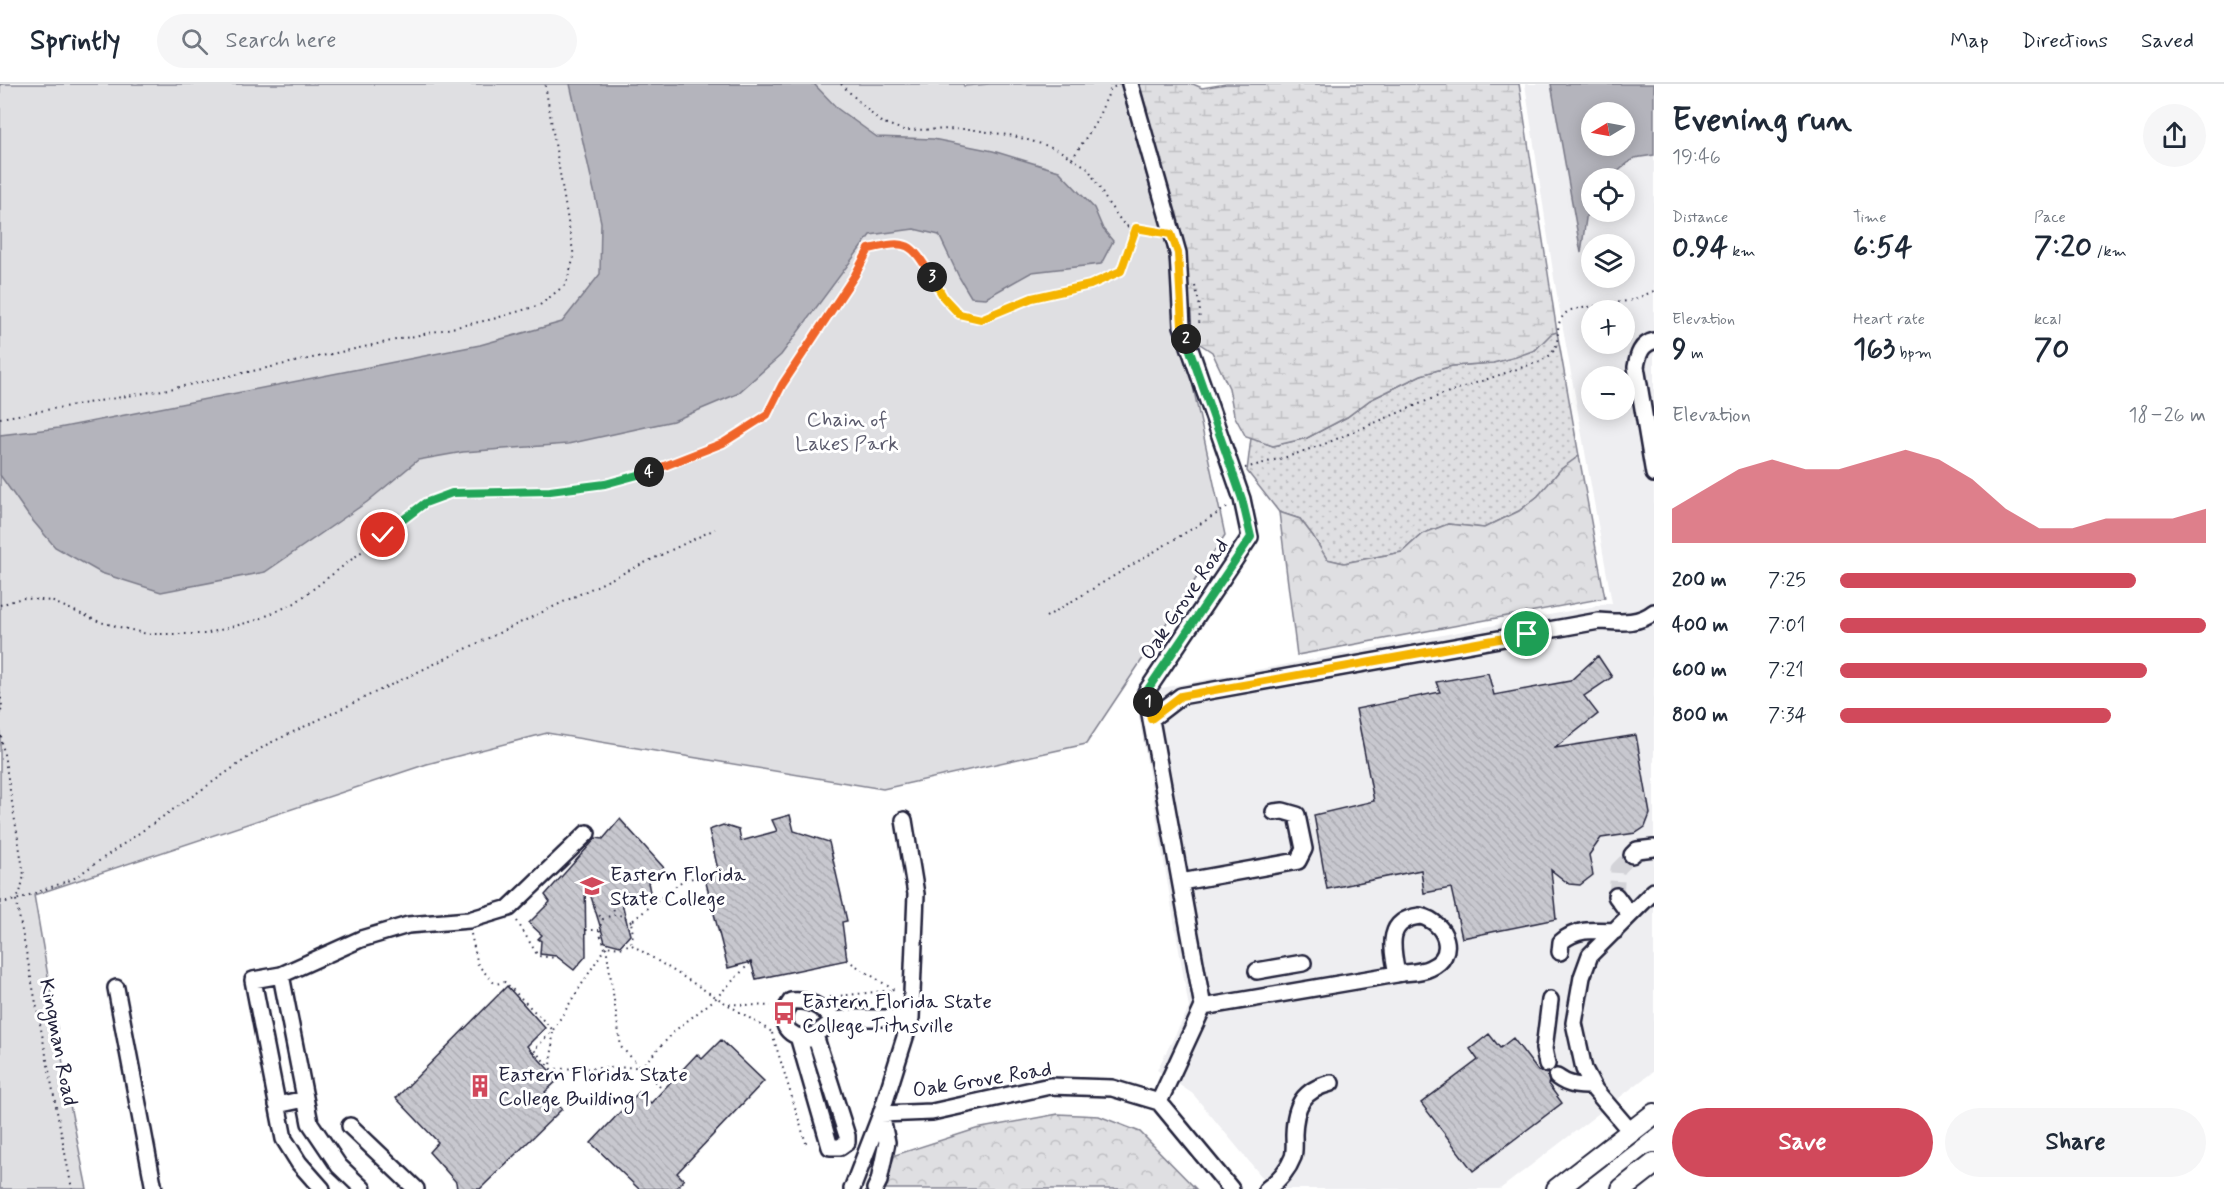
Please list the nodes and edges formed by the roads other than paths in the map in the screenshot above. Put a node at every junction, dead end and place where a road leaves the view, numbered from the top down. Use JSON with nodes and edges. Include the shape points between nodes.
{"nodes":[{"id":1,"x":1130,"y":84,"type":"edge"},
{"id":2,"x":1654,"y":341,"type":"edge"},
{"id":3,"x":1654,"y":474,"type":"edge"},
{"id":4,"x":1654,"y":612,"type":"edge"},
{"id":5,"x":1151,"y":719,"type":"junction"},
{"id":6,"x":1274,"y":812,"type":"dead end"},
{"id":7,"x":904,"y":820,"type":"dead end"},
{"id":8,"x":587,"y":833,"type":"dead end"},
{"id":9,"x":1654,"y":848,"type":"edge"},
{"id":10,"x":1632,"y":855,"type":"tunnel mouth"},
{"id":11,"x":1180,"y":882,"type":"junction"},
{"id":12,"x":1654,"y":891,"type":"edge"},
{"id":13,"x":1616,"y":896,"type":"tunnel mouth"},
{"id":14,"x":1630,"y":915,"type":"junction"},
{"id":15,"x":1615,"y":931,"type":"junction"},
{"id":16,"x":1560,"y":952,"type":"dead end"},
{"id":17,"x":1303,"y":963,"type":"dead end"},
{"id":18,"x":1257,"y":971,"type":"dead end"},
{"id":19,"x":1396,"y":974,"type":"dead end"},
{"id":20,"x":281,"y":975,"type":"junction"},
{"id":21,"x":116,"y":988,"type":"dead end"},
{"id":22,"x":1550,"y":1000,"type":"dead end"},
{"id":23,"x":1203,"y":1007,"type":"junction"},
{"id":24,"x":911,"y":1018,"type":"junction"},
{"id":25,"x":834,"y":1020,"type":"junction"},
{"id":26,"x":815,"y":1035,"type":"junction"},
{"id":27,"x":798,"y":1036,"type":"junction"},
{"id":28,"x":1547,"y":1064,"type":"dead end"},
{"id":29,"x":1557,"y":1077,"type":"dead end"},
{"id":30,"x":1331,"y":1083,"type":"dead end"},
{"id":31,"x":1593,"y":1086,"type":"junction"},
{"id":32,"x":305,"y":1099,"type":"junction"},
{"id":33,"x":1159,"y":1102,"type":"junction"},
{"id":34,"x":278,"y":1105,"type":"junction"},
{"id":35,"x":881,"y":1114,"type":"junction"},
{"id":36,"x":1654,"y":1114,"type":"edge"},
{"id":37,"x":350,"y":1126,"type":"dead end"},
{"id":38,"x":1631,"y":1132,"type":"junction"},
{"id":39,"x":1654,"y":1164,"type":"edge"},
{"id":40,"x":154,"y":1189,"type":"edge"},
{"id":41,"x":322,"y":1189,"type":"edge"},
{"id":42,"x":363,"y":1189,"type":"edge"},
{"id":43,"x":416,"y":1189,"type":"edge"},
{"id":44,"x":852,"y":1189,"type":"edge"},
{"id":45,"x":875,"y":1189,"type":"edge"},
{"id":46,"x":1231,"y":1189,"type":"edge"},
{"id":47,"x":1267,"y":1189,"type":"edge"},
{"id":48,"x":1557,"y":1189,"type":"edge"},
{"id":49,"x":1622,"y":1189,"type":"edge"}],
"edges":[{"from":1,"to":5,"type":"street","name":"Oak Grove Road","via":[[1178,253],[1182,326],[1242,499],[1251,537],[1146,692]]},
{"from":2,"to":3,"type":"street","via":[[1639,352],[1636,367]]},
{"from":4,"to":5,"type":"street","via":[[1628,623],[1599,621],[1181,696]]},
{"from":5,"to":11,"type":"street","name":"Oak Grove Road"},
{"from":6,"to":11,"type":"street","via":[[1297,815],[1304,849],[1298,861]]},
{"from":7,"to":24,"type":"street","via":[[916,894]]},
{"from":8,"to":20,"type":"street","via":[[509,908],[469,920],[408,925],[361,939]]},
{"from":9,"to":10,"type":"street","via":[[1637,850]]},
{"from":11,"to":23,"type":"street","name":"Oak Grove Road"},
{"from":12,"to":14,"type":"street"},
{"from":13,"to":14,"type":"street"},
{"from":14,"to":15,"type":"street"},
{"from":15,"to":16,"type":"street","via":[[1569,934],[1561,942]]},
{"from":15,"to":31,"type":"street","via":[[1590,955],[1574,1023],[1584,1069]]},
{"from":17,"to":18,"type":"street"},
{"from":19,"to":23,"type":"street"},
{"from":20,"to":32,"type":"street"},
{"from":20,"to":34,"type":"street","via":[[254,980]]},
{"from":21,"to":40,"type":"street"},
{"from":22,"to":28,"type":"street","via":[[1544,1049]]},
{"from":23,"to":33,"type":"street"},
{"from":24,"to":25,"type":"street"},
{"from":24,"to":35,"type":"street"},
{"from":25,"to":26,"type":"street"},
{"from":25,"to":27,"type":"street","via":[[812,1002],[791,1001],[783,1022],[787,1030]]},
{"from":26,"to":27,"type":"street","via":[[809,1040]]},
{"from":26,"to":27,"type":"street","via":[[847,1136],[847,1142],[840,1147],[830,1146]]},
{"from":29,"to":31,"type":"street","via":[[1566,1084]]},
{"from":30,"to":47,"type":"street","via":[[1318,1086],[1303,1097],[1294,1123],[1294,1155],[1278,1182]]},
{"from":31,"to":38,"type":"street"},
{"from":32,"to":34,"type":"street"},
{"from":32,"to":42,"type":"street","via":[[310,1123],[339,1166]]},
{"from":33,"to":35,"type":"street","name":"Oak Grove Road","via":[[1112,1088],[1050,1086],[932,1112]]},
{"from":33,"to":46,"type":"street"},
{"from":34,"to":41,"type":"street","via":[[284,1138],[304,1170]]},
{"from":35,"to":44,"type":"street"},
{"from":35,"to":45,"type":"street","via":[[887,1142]]},
{"from":36,"to":38,"type":"main road"},
{"from":37,"to":43,"type":"street"},
{"from":38,"to":48,"type":"main road"},
{"from":39,"to":49,"type":"main road"}]}
